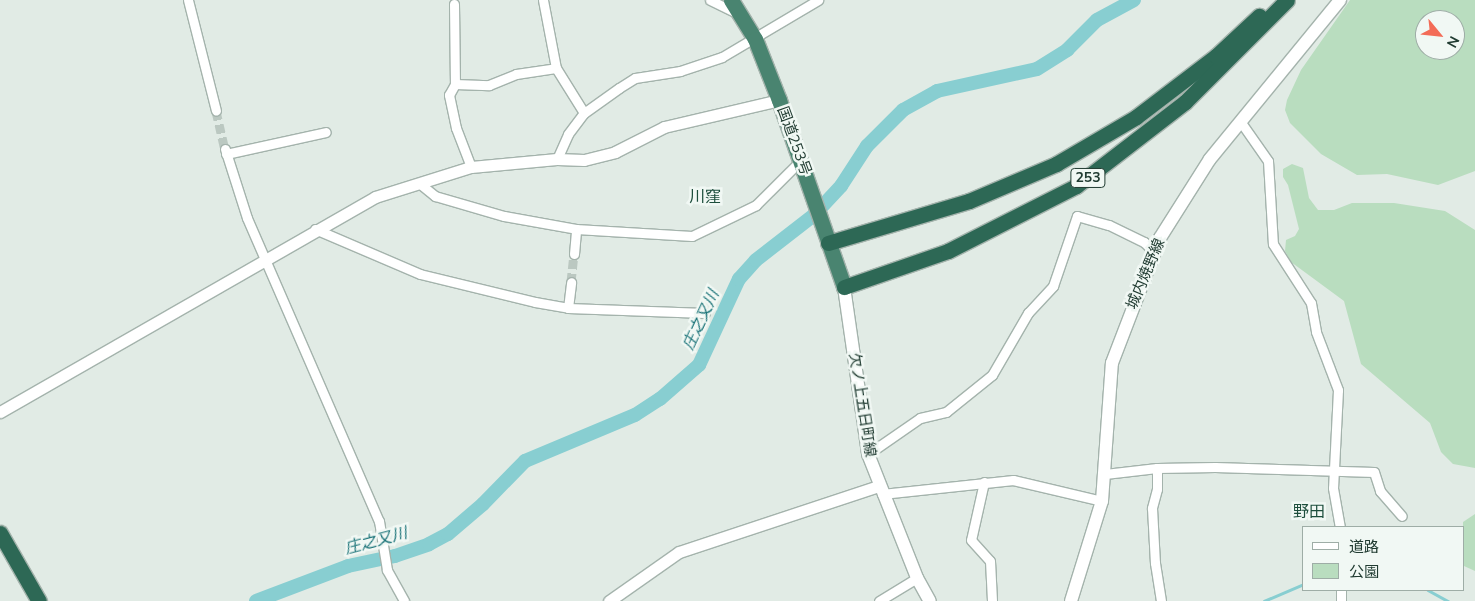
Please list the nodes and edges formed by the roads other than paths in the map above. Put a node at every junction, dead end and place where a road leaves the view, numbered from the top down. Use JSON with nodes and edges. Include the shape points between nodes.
{"nodes":[{"id":1,"x":188,"y":0,"type":"edge"},
{"id":2,"x":543,"y":0,"type":"edge"},
{"id":3,"x":710,"y":0,"type":"edge"},
{"id":4,"x":731,"y":0,"type":"edge"},
{"id":5,"x":818,"y":0,"type":"edge"},
{"id":6,"x":1276,"y":0,"type":"edge"},
{"id":7,"x":1287,"y":0,"type":"edge"},
{"id":8,"x":1340,"y":0,"type":"edge"},
{"id":9,"x":454,"y":4,"type":"dead end"},
{"id":10,"x":743,"y":15,"type":"junction"},
{"id":11,"x":755,"y":39,"type":"junction"},
{"id":12,"x":556,"y":68,"type":"junction"},
{"id":13,"x":455,"y":84,"type":"junction"},
{"id":14,"x":779,"y":100,"type":"junction"},
{"id":15,"x":216,"y":111,"type":"tunnel mouth"},
{"id":16,"x":584,"y":114,"type":"junction"},
{"id":17,"x":1240,"y":121,"type":"junction"},
{"id":18,"x":326,"y":132,"type":"dead end"},
{"id":19,"x":557,"y":159,"type":"junction"},
{"id":20,"x":801,"y":160,"type":"junction"},
{"id":21,"x":471,"y":167,"type":"junction"},
{"id":22,"x":419,"y":183,"type":"junction"},
{"id":23,"x":315,"y":229,"type":"junction"},
{"id":24,"x":576,"y":230,"type":"junction"},
{"id":25,"x":828,"y":243,"type":"junction"},
{"id":26,"x":1154,"y":252,"type":"junction"},
{"id":27,"x":574,"y":254,"type":"tunnel mouth"},
{"id":28,"x":267,"y":261,"type":"junction"},
{"id":29,"x":571,"y":282,"type":"tunnel mouth"},
{"id":30,"x":844,"y":287,"type":"junction"},
{"id":31,"x":568,"y":308,"type":"junction"},
{"id":32,"x":705,"y":313,"type":"dead end"},
{"id":33,"x":0,"y":412,"type":"edge"},
{"id":34,"x":868,"y":454,"type":"junction"},
{"id":35,"x":1157,"y":468,"type":"junction"},
{"id":36,"x":1336,"y":472,"type":"junction"},
{"id":37,"x":1105,"y":474,"type":"junction"},
{"id":38,"x":984,"y":482,"type":"junction"},
{"id":39,"x":880,"y":490,"type":"junction"},
{"id":40,"x":1102,"y":501,"type":"junction"},
{"id":41,"x":1402,"y":516,"type":"dead end"},
{"id":42,"x":1340,"y":526,"type":"edge"},
{"id":43,"x":0,"y":532,"type":"edge"},
{"id":44,"x":0,"y":551,"type":"edge"},
{"id":45,"x":917,"y":578,"type":"junction"},
{"id":46,"x":27,"y":601,"type":"edge"},
{"id":47,"x":39,"y":601,"type":"edge"},
{"id":48,"x":404,"y":601,"type":"edge"},
{"id":49,"x":609,"y":601,"type":"edge"},
{"id":50,"x":879,"y":601,"type":"edge"},
{"id":51,"x":930,"y":601,"type":"edge"},
{"id":52,"x":992,"y":601,"type":"edge"},
{"id":53,"x":1071,"y":601,"type":"edge"},
{"id":54,"x":1161,"y":601,"type":"edge"}],
"edges":[{"from":1,"to":15,"type":"street"},
{"from":2,"to":12,"type":"street"},
{"from":3,"to":10,"type":"street"},
{"from":4,"to":10,"type":"highway","name":"国道253号"},
{"from":5,"to":11,"type":"street"},
{"from":6,"to":25,"type":"highway","number":"253","via":[[1216,56],[1170,92],[1136,117],[1056,164],[969,201]]},
{"from":7,"to":30,"type":"highway","number":"253","via":[[1185,102],[1076,186],[948,252]]},
{"from":8,"to":17,"type":"main road","name":"城内焼野線"},
{"from":9,"to":13,"type":"street"},
{"from":10,"to":11,"type":"highway","name":"国道253号"},
{"from":11,"to":14,"type":"highway","name":"国道253号"},
{"from":11,"to":16,"type":"street","via":[[722,57],[680,71],[635,78]]},
{"from":12,"to":13,"type":"street","via":[[516,74],[489,85]]},
{"from":12,"to":16,"type":"street"},
{"from":13,"to":21,"type":"street","via":[[449,95],[456,128]]},
{"from":14,"to":19,"type":"street","via":[[664,127],[615,152],[584,160]]},
{"from":14,"to":20,"type":"highway","name":"国道253号"},
{"from":16,"to":19,"type":"street","via":[[568,134]]},
{"from":17,"to":26,"type":"main road","name":"城内焼野線","via":[[1184,196]]},
{"from":17,"to":36,"type":"street","via":[[1268,160],[1273,244],[1311,302],[1316,332],[1338,390]]},
{"from":18,"to":28,"type":"street","via":[[226,152],[237,192]]},
{"from":19,"to":21,"type":"street"},
{"from":20,"to":24,"type":"street","via":[[756,205],[692,236]]},
{"from":20,"to":25,"type":"highway","name":"国道253号"},
{"from":21,"to":22,"type":"street"},
{"from":22,"to":23,"type":"street","via":[[375,197]]},
{"from":22,"to":24,"type":"street","via":[[435,196],[504,216]]},
{"from":23,"to":28,"type":"street"},
{"from":23,"to":31,"type":"street","via":[[420,274]]},
{"from":24,"to":27,"type":"street"},
{"from":25,"to":30,"type":"highway","name":"国道253号"},
{"from":26,"to":34,"type":"street","via":[[1144,242],[1109,225],[1077,216],[1053,286],[1028,313],[992,375],[946,412],[920,418]]},
{"from":26,"to":37,"type":"main road","name":"城内焼野線","via":[[1112,363]]},
{"from":28,"to":33,"type":"street"},
{"from":28,"to":48,"type":"street","via":[[379,521],[387,570]]},
{"from":29,"to":31,"type":"street"},
{"from":30,"to":34,"type":"main road","name":"欠ノ上五日町線"},
{"from":31,"to":32,"type":"street"},
{"from":34,"to":39,"type":"main road","name":"欠ノ上五日町線"},
{"from":35,"to":36,"type":"street"},
{"from":35,"to":37,"type":"street"},
{"from":35,"to":54,"type":"street","via":[[1157,489],[1152,508]]},
{"from":36,"to":41,"type":"street","via":[[1374,472],[1380,491]]},
{"from":36,"to":42,"type":"street","via":[[1333,488]]},
{"from":37,"to":40,"type":"main road","name":"城内焼野線"},
{"from":38,"to":39,"type":"street"},
{"from":38,"to":40,"type":"street","via":[[1014,480]]},
{"from":38,"to":52,"type":"street","via":[[971,540],[990,561]]},
{"from":39,"to":45,"type":"main road","name":"欠ノ上五日町線"},
{"from":39,"to":49,"type":"street","via":[[679,552]]},
{"from":40,"to":53,"type":"main road","name":"城内焼野線"},
{"from":43,"to":47,"type":"highway"},
{"from":44,"to":46,"type":"highway"},
{"from":45,"to":50,"type":"street"},
{"from":45,"to":51,"type":"main road","name":"欠ノ上五日町線"}]}
